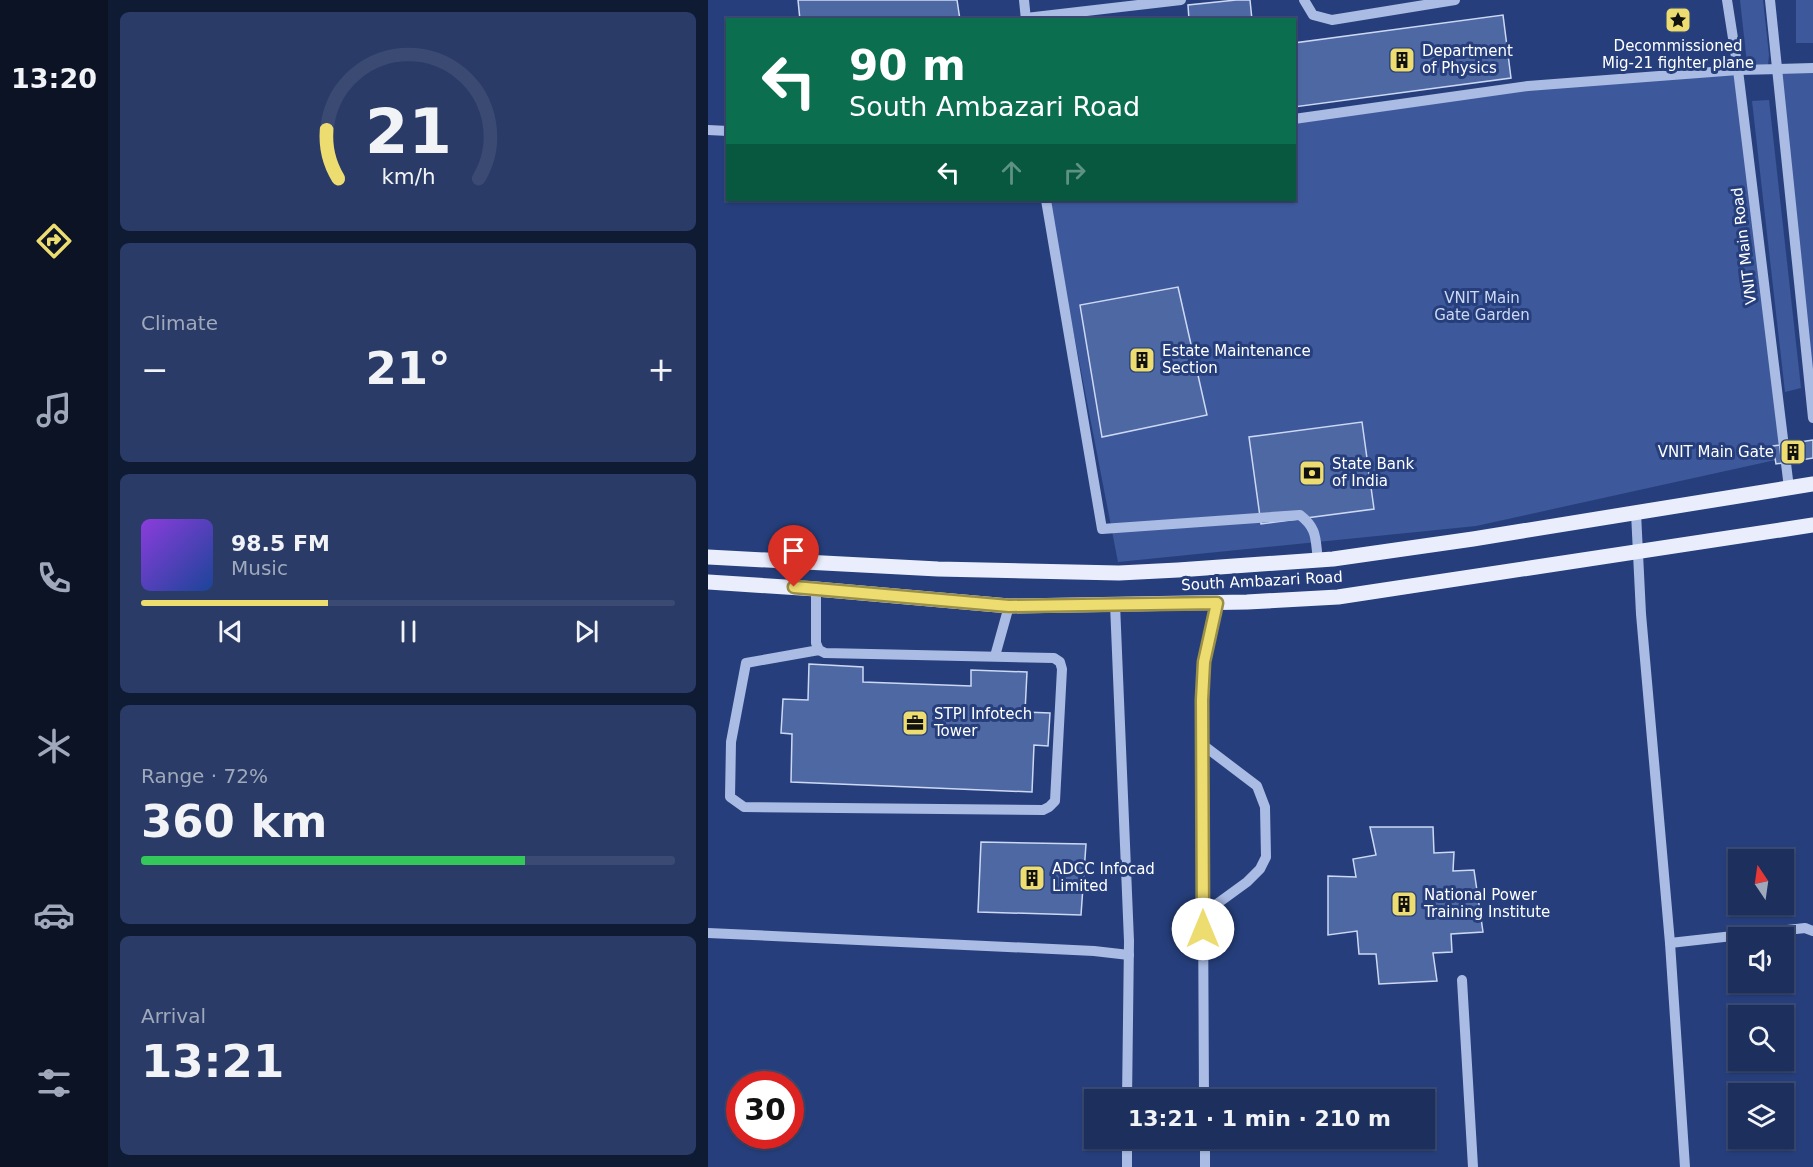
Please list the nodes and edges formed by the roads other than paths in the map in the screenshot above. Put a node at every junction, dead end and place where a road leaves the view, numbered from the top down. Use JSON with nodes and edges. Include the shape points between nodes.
{"nodes":[{"id":1,"x":1024,"y":0,"type":"edge"},
{"id":2,"x":1181,"y":0,"type":"edge"},
{"id":3,"x":1304,"y":0,"type":"edge"},
{"id":4,"x":1455,"y":0,"type":"edge"},
{"id":5,"x":1728,"y":0,"type":"edge"},
{"id":6,"x":1770,"y":0,"type":"edge"},
{"id":7,"x":1026,"y":18,"type":"edge"},
{"id":8,"x":1034,"y":18,"type":"edge"},
{"id":9,"x":1813,"y":68,"type":"edge"},
{"id":10,"x":1775,"y":69,"type":"junction"},
{"id":11,"x":1738,"y":70,"type":"junction"},
{"id":12,"x":1296,"y":119,"type":"edge"},
{"id":13,"x":708,"y":130,"type":"edge"},
{"id":14,"x":726,"y":131,"type":"edge"},
{"id":15,"x":1046,"y":201,"type":"edge"},
{"id":16,"x":1813,"y":418,"type":"edge"},
{"id":17,"x":1813,"y":484,"type":"edge"},
{"id":18,"x":1789,"y":488,"type":"junction"},
{"id":19,"x":1636,"y":513,"type":"junction"},
{"id":20,"x":1813,"y":525,"type":"edge"},
{"id":21,"x":1638,"y":551,"type":"junction"},
{"id":22,"x":708,"y":557,"type":"edge"},
{"id":23,"x":1318,"y":560,"type":"junction"},
{"id":24,"x":708,"y":582,"type":"edge"},
{"id":25,"x":816,"y":589,"type":"junction"},
{"id":26,"x":1217,"y":603,"type":"junction"},
{"id":27,"x":1115,"y":604,"type":"junction"},
{"id":28,"x":1009,"y":606,"type":"junction"},
{"id":29,"x":819,"y":650,"type":"junction"},
{"id":30,"x":995,"y":656,"type":"junction"},
{"id":31,"x":1203,"y":745,"type":"junction"},
{"id":32,"x":1203,"y":914,"type":"junction"},
{"id":33,"x":1813,"y":931,"type":"edge"},
{"id":34,"x":708,"y":933,"type":"edge"},
{"id":35,"x":1670,"y":943,"type":"junction"},
{"id":36,"x":1129,"y":955,"type":"junction"},
{"id":37,"x":1462,"y":980,"type":"dead end"},
{"id":38,"x":1128,"y":1089,"type":"edge"},
{"id":39,"x":1204,"y":1089,"type":"edge"},
{"id":40,"x":1127,"y":1149,"type":"edge"},
{"id":41,"x":1204,"y":1149,"type":"edge"},
{"id":42,"x":1127,"y":1167,"type":"edge"},
{"id":43,"x":1205,"y":1167,"type":"edge"},
{"id":44,"x":1473,"y":1167,"type":"edge"},
{"id":45,"x":1685,"y":1167,"type":"edge"}],
"edges":[{"from":1,"to":7,"type":"street"},
{"from":2,"to":8,"type":"street"},
{"from":3,"to":4,"type":"street","via":[[1313,15],[1332,20]]},
{"from":5,"to":11,"type":"street","name":"VNIT Main Road"},
{"from":6,"to":10,"type":"street"},
{"from":9,"to":10,"type":"street"},
{"from":10,"to":11,"type":"street"},
{"from":10,"to":16,"type":"street"},
{"from":11,"to":12,"type":"street","via":[[1528,86]]},
{"from":11,"to":18,"type":"street","name":"VNIT Main Road"},
{"from":13,"to":14,"type":"street"},
{"from":15,"to":23,"type":"street","via":[[1102,528],[1300,515],[1314,530]]},
{"from":17,"to":18,"type":"main road"},
{"from":18,"to":19,"type":"main road"},
{"from":19,"to":21,"type":"street"},
{"from":19,"to":23,"type":"main road"},
{"from":20,"to":21,"type":"main road","name":"South Ambazari Road"},
{"from":21,"to":26,"type":"main road","name":"South Ambazari Road","via":[[1338,597]]},
{"from":21,"to":35,"type":"street"},
{"from":22,"to":23,"type":"main road","via":[[938,569],[1119,573]]},
{"from":24,"to":25,"type":"main road","name":"South Ambazari Road"},
{"from":25,"to":28,"type":"main road","name":"South Ambazari Road"},
{"from":25,"to":29,"type":"street"},
{"from":26,"to":27,"type":"main road","name":"South Ambazari Road"},
{"from":26,"to":31,"type":"street","via":[[1204,662]]},
{"from":27,"to":28,"type":"main road","name":"South Ambazari Road"},
{"from":27,"to":36,"type":"street"},
{"from":28,"to":30,"type":"street"},
{"from":29,"to":30,"type":"street"},
{"from":29,"to":30,"type":"street","via":[[746,663],[731,742],[730,797],[744,807],[1042,810],[1049,807],[1055,801],[1060,662],[1054,658]]},
{"from":31,"to":32,"type":"street"},
{"from":31,"to":32,"type":"street","via":[[1257,786],[1265,807],[1266,857],[1247,882]]},
{"from":32,"to":39,"type":"street"},
{"from":33,"to":35,"type":"street","via":[[1805,928]]},
{"from":34,"to":36,"type":"street"},
{"from":35,"to":45,"type":"street"},
{"from":36,"to":38,"type":"street"},
{"from":37,"to":44,"type":"street"},
{"from":40,"to":42,"type":"street"},
{"from":41,"to":43,"type":"street"}]}
